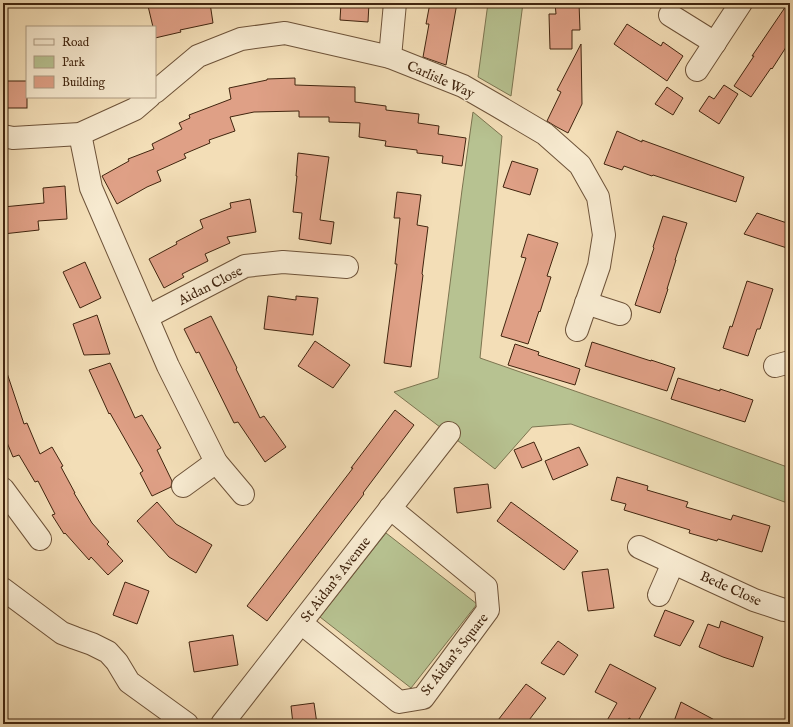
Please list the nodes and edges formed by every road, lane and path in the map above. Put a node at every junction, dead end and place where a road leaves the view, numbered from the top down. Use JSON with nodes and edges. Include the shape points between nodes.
{"nodes":[{"id":1,"x":395,"y":3,"type":"edge"},
{"id":2,"x":741,"y":3,"type":"edge"},
{"id":3,"x":670,"y":15,"type":"dead end"},
{"id":4,"x":715,"y":43,"type":"junction"},
{"id":5,"x":390,"y":57,"type":"junction"},
{"id":6,"x":697,"y":70,"type":"dead end"},
{"id":7,"x":156,"y":91,"type":"edge"},
{"id":8,"x":148,"y":98,"type":"edge"},
{"id":9,"x":80,"y":134,"type":"junction"},
{"id":10,"x":3,"y":136,"type":"edge"},
{"id":11,"x":347,"y":267,"type":"dead end"},
{"id":12,"x":586,"y":303,"type":"junction"},
{"id":13,"x":620,"y":314,"type":"dead end"},
{"id":14,"x":147,"y":317,"type":"junction"},
{"id":15,"x":577,"y":330,"type":"dead end"},
{"id":16,"x":449,"y":433,"type":"dead end"},
{"id":17,"x":216,"y":462,"type":"junction"},
{"id":18,"x":183,"y":486,"type":"dead end"},
{"id":19,"x":3,"y":489,"type":"edge"},
{"id":20,"x":243,"y":494,"type":"dead end"},
{"id":21,"x":390,"y":508,"type":"junction"},
{"id":22,"x":40,"y":539,"type":"dead end"},
{"id":23,"x":639,"y":547,"type":"dead end"},
{"id":24,"x":673,"y":563,"type":"junction"},
{"id":25,"x":3,"y":589,"type":"edge"},
{"id":26,"x":659,"y":595,"type":"dead end"},
{"id":27,"x":790,"y":611,"type":"edge"},
{"id":28,"x":301,"y":623,"type":"junction"},
{"id":29,"x":187,"y":724,"type":"edge"},
{"id":30,"x":222,"y":724,"type":"edge"}],
"edges":[{"from":1,"to":5,"type":"street"},
{"from":2,"to":4,"type":"street"},
{"from":3,"to":4,"type":"street"},
{"from":4,"to":6,"type":"street"},
{"from":5,"to":7,"type":"street","name":"Carlisle Way","via":[[285,33],[241,39],[198,56]]},
{"from":5,"to":12,"type":"street","name":"Carlisle Way","via":[[463,86],[545,134],[580,165],[598,198],[604,235],[599,266]]},
{"from":8,"to":9,"type":"street","via":[[135,109]]},
{"from":9,"to":10,"type":"street","via":[[13,138]]},
{"from":9,"to":14,"type":"street","via":[[91,188]]},
{"from":11,"to":14,"type":"street","name":"Aidan Close","via":[[283,262],[245,266]]},
{"from":12,"to":13,"type":"street"},
{"from":12,"to":15,"type":"street","name":"Carlisle Way"},
{"from":14,"to":17,"type":"street","via":[[168,366]]},
{"from":16,"to":21,"type":"street","name":"St Aidan's Avenue"},
{"from":17,"to":18,"type":"street"},
{"from":17,"to":20,"type":"street"},
{"from":19,"to":22,"type":"street"},
{"from":21,"to":28,"type":"street","name":"St Aidan's Avenue"},
{"from":21,"to":28,"type":"street","name":"St Aidan's Square","via":[[486,587],[488,610],[423,698],[398,702]]},
{"from":23,"to":24,"type":"street","name":"Bede Close"},
{"from":24,"to":26,"type":"street"},
{"from":24,"to":27,"type":"street","name":"Bede Close","via":[[754,600]]},
{"from":25,"to":29,"type":"street","via":[[62,633],[108,652],[129,682]]},
{"from":28,"to":30,"type":"street","name":"St Aidan's Avenue"}]}
